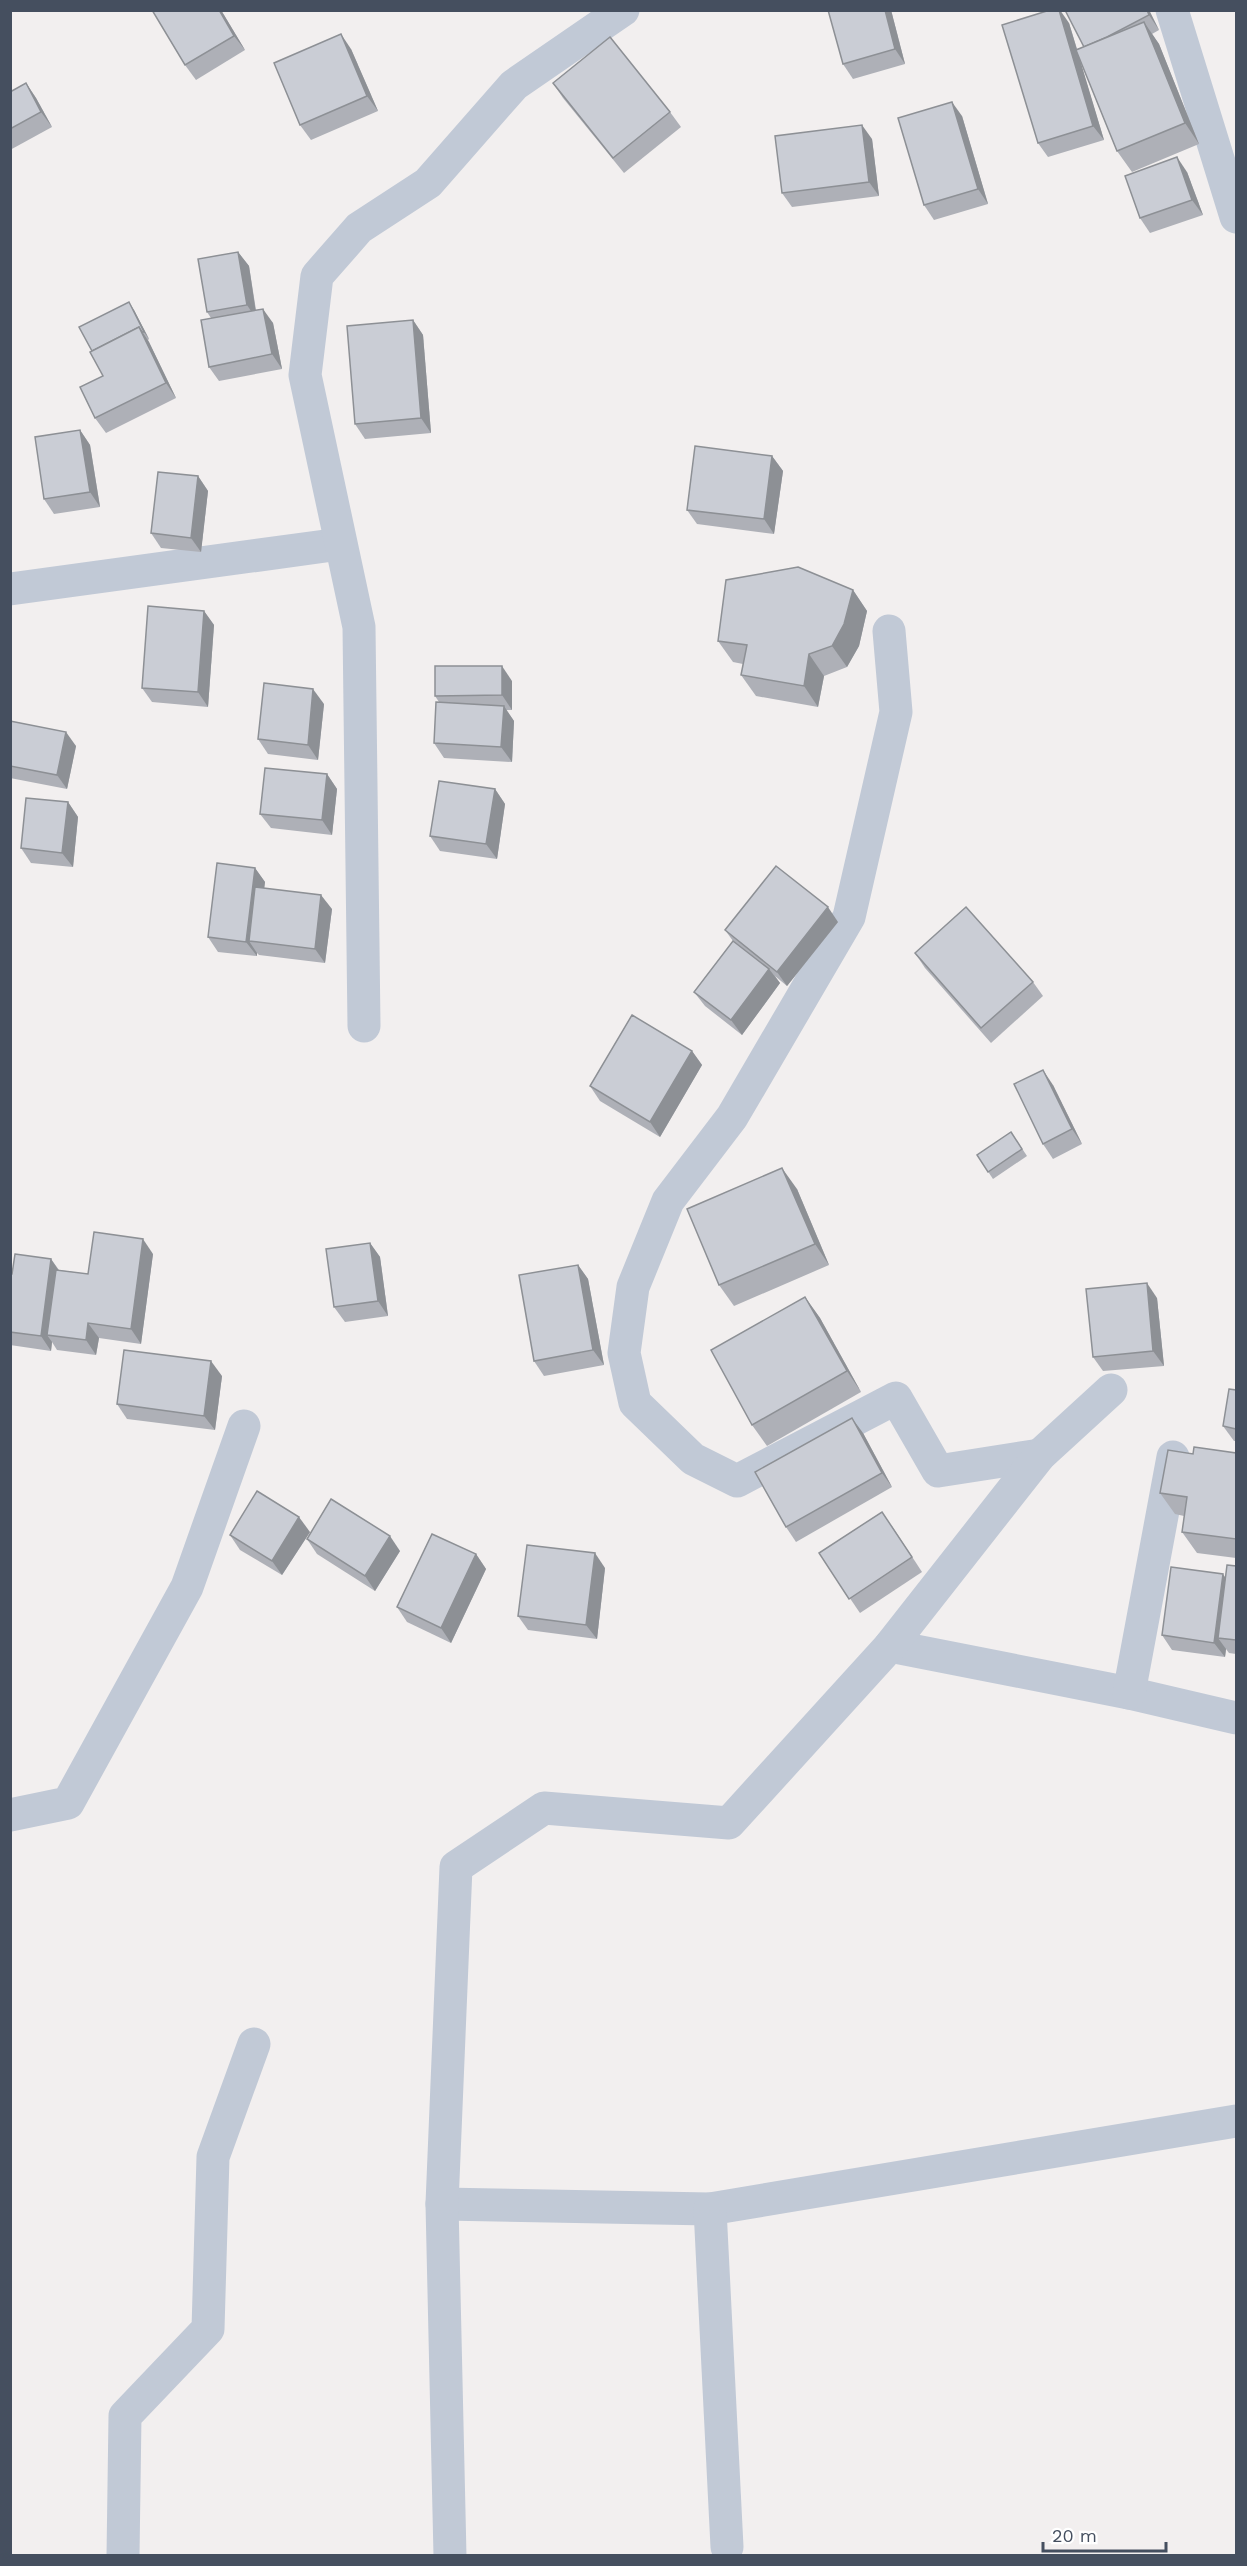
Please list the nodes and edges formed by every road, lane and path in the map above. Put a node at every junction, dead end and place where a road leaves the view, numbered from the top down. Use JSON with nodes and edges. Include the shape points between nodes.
{"nodes":[{"id":1,"x":623,"y":10,"type":"edge"},
{"id":2,"x":1172,"y":10,"type":"edge"},
{"id":3,"x":1236,"y":218,"type":"edge"},
{"id":4,"x":340,"y":544,"type":"junction"},
{"id":5,"x":10,"y":589,"type":"edge"},
{"id":6,"x":889,"y":631,"type":"dead end"},
{"id":7,"x":364,"y":1026,"type":"dead end"},
{"id":8,"x":1111,"y":1390,"type":"dead end"},
{"id":9,"x":244,"y":1426,"type":"dead end"},
{"id":10,"x":1040,"y":1455,"type":"junction"},
{"id":11,"x":1173,"y":1457,"type":"edge"},
{"id":12,"x":890,"y":1646,"type":"junction"},
{"id":13,"x":1129,"y":1693,"type":"junction"},
{"id":14,"x":1236,"y":1718,"type":"edge"},
{"id":15,"x":10,"y":1815,"type":"edge"},
{"id":16,"x":254,"y":2044,"type":"dead end"},
{"id":17,"x":1236,"y":2121,"type":"edge"},
{"id":18,"x":442,"y":2204,"type":"junction"},
{"id":19,"x":710,"y":2209,"type":"junction"},
{"id":20,"x":727,"y":2547,"type":"dead end"},
{"id":21,"x":123,"y":2556,"type":"edge"},
{"id":22,"x":450,"y":2556,"type":"edge"}],
"edges":[{"from":1,"to":4,"type":"street","via":[[514,85],[428,183],[359,228],[317,276],[305,375]]},
{"from":2,"to":3,"type":"street"},
{"from":4,"to":5,"type":"street"},
{"from":4,"to":7,"type":"street","via":[[359,627]]},
{"from":6,"to":10,"type":"street","via":[[896,712],[849,917],[732,1118],[668,1202],[633,1287],[624,1353],[635,1403],[693,1459],[737,1481],[896,1398],[938,1471]]},
{"from":8,"to":10,"type":"street"},
{"from":9,"to":15,"type":"street","via":[[187,1587],[68,1803]]},
{"from":10,"to":12,"type":"street"},
{"from":11,"to":13,"type":"street"},
{"from":12,"to":13,"type":"street"},
{"from":12,"to":18,"type":"street","via":[[729,1823],[544,1808],[456,1867]]},
{"from":13,"to":14,"type":"street"},
{"from":16,"to":21,"type":"street","via":[[213,2157],[208,2329],[125,2416]]},
{"from":17,"to":19,"type":"street"},
{"from":18,"to":19,"type":"street"},
{"from":18,"to":22,"type":"street"},
{"from":19,"to":20,"type":"street"}]}
